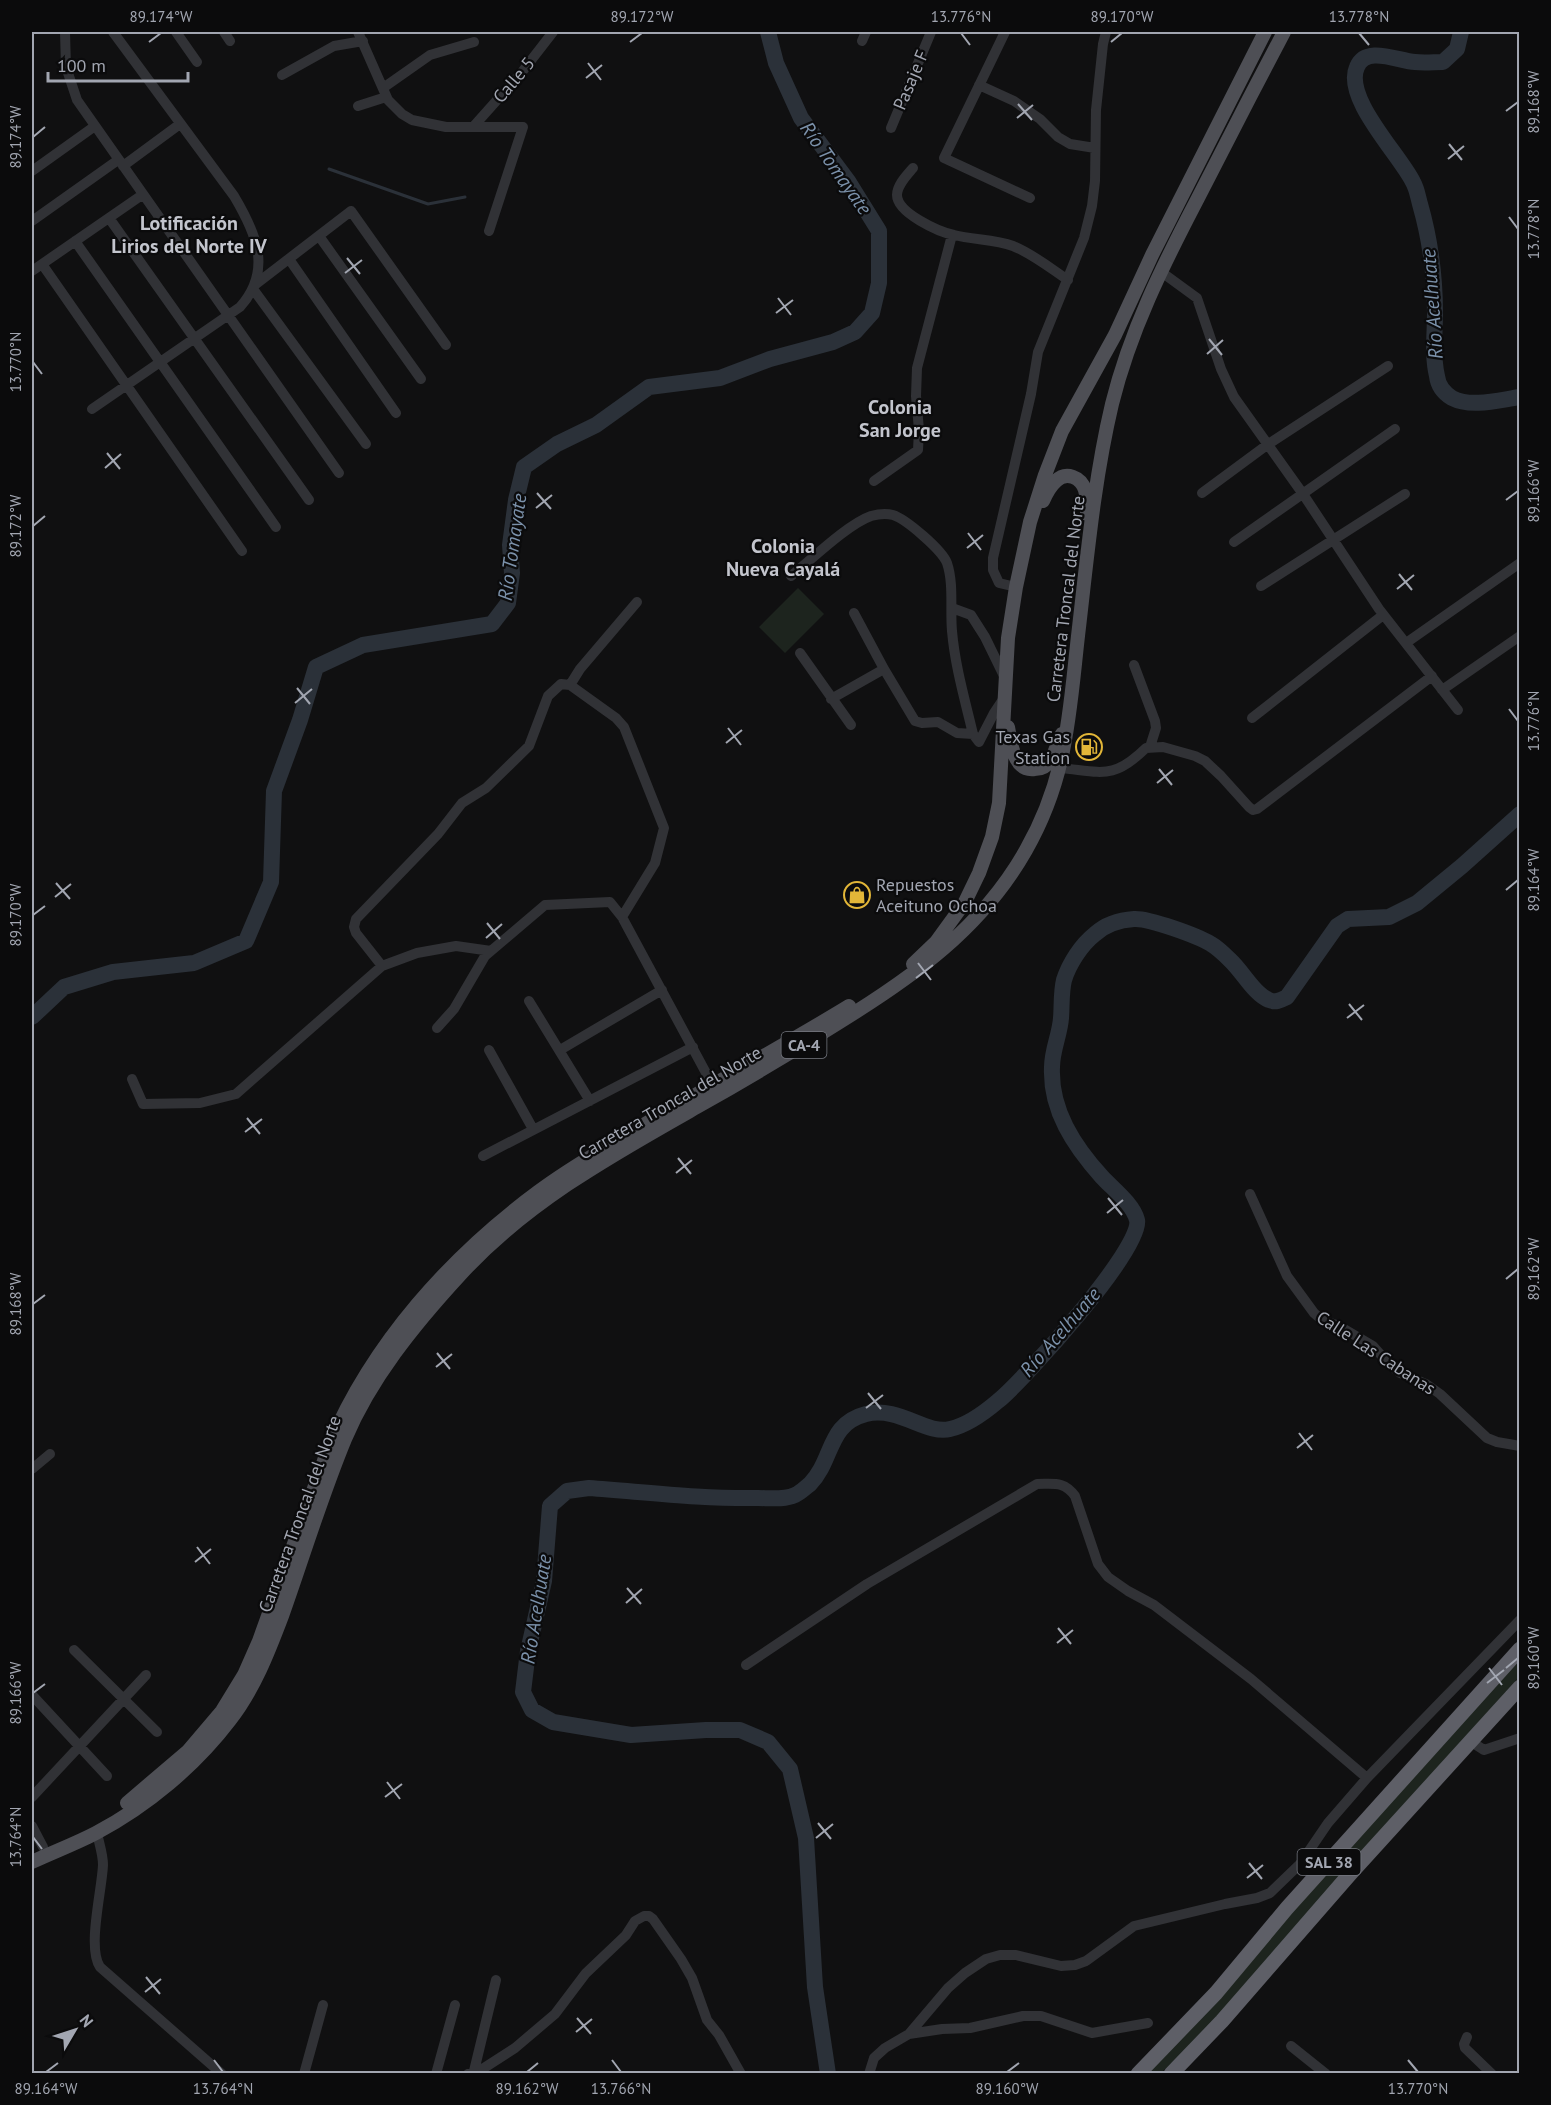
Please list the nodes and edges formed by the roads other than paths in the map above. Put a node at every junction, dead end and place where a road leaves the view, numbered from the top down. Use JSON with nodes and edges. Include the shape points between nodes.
{"nodes":[{"id":1,"x":65,"y":32,"type":"edge"},
{"id":2,"x":113,"y":32,"type":"edge"},
{"id":3,"x":176,"y":32,"type":"edge"},
{"id":4,"x":553,"y":32,"type":"edge"},
{"id":5,"x":931,"y":32,"type":"edge"},
{"id":6,"x":1005,"y":32,"type":"edge"},
{"id":7,"x":1106,"y":32,"type":"edge"},
{"id":8,"x":1265,"y":32,"type":"edge"},
{"id":9,"x":1284,"y":32,"type":"edge"},
{"id":10,"x":361,"y":36,"type":"edge"},
{"id":11,"x":474,"y":42,"type":"dead end"},
{"id":12,"x":196,"y":62,"type":"dead end"},
{"id":13,"x":282,"y":75,"type":"dead end"},
{"id":14,"x":979,"y":85,"type":"junction"},
{"id":15,"x":384,"y":93,"type":"junction"},
{"id":16,"x":358,"y":106,"type":"dead end"},
{"id":17,"x":180,"y":124,"type":"junction"},
{"id":18,"x":95,"y":126,"type":"junction"},
{"id":19,"x":473,"y":127,"type":"junction"},
{"id":20,"x":891,"y":128,"type":"dead end"},
{"id":21,"x":1095,"y":148,"type":"junction"},
{"id":22,"x":121,"y":163,"type":"junction"},
{"id":23,"x":913,"y":168,"type":"dead end"},
{"id":24,"x":32,"y":171,"type":"edge"},
{"id":25,"x":142,"y":195,"type":"junction"},
{"id":26,"x":1030,"y":198,"type":"dead end"},
{"id":27,"x":109,"y":218,"type":"junction"},
{"id":28,"x":32,"y":221,"type":"edge"},
{"id":29,"x":489,"y":231,"type":"dead end"},
{"id":30,"x":952,"y":235,"type":"junction"},
{"id":31,"x":319,"y":236,"type":"junction"},
{"id":32,"x":75,"y":241,"type":"junction"},
{"id":33,"x":288,"y":259,"type":"junction"},
{"id":34,"x":42,"y":264,"type":"junction"},
{"id":35,"x":32,"y":271,"type":"edge"},
{"id":36,"x":1160,"y":271,"type":"junction"},
{"id":37,"x":1068,"y":280,"type":"junction"},
{"id":38,"x":255,"y":286,"type":"junction"},
{"id":39,"x":228,"y":315,"type":"junction"},
{"id":40,"x":194,"y":338,"type":"junction"},
{"id":41,"x":446,"y":345,"type":"dead end"},
{"id":42,"x":160,"y":362,"type":"junction"},
{"id":43,"x":1388,"y":366,"type":"dead end"},
{"id":44,"x":421,"y":379,"type":"dead end"},
{"id":45,"x":127,"y":385,"type":"junction"},
{"id":46,"x":92,"y":409,"type":"dead end"},
{"id":47,"x":396,"y":413,"type":"dead end"},
{"id":48,"x":1395,"y":429,"type":"dead end"},
{"id":49,"x":366,"y":444,"type":"dead end"},
{"id":50,"x":1267,"y":445,"type":"junction"},
{"id":51,"x":339,"y":473,"type":"dead end"},
{"id":52,"x":874,"y":481,"type":"dead end"},
{"id":53,"x":1202,"y":493,"type":"dead end"},
{"id":54,"x":1302,"y":494,"type":"junction"},
{"id":55,"x":1405,"y":494,"type":"dead end"},
{"id":56,"x":309,"y":500,"type":"dead end"},
{"id":57,"x":1030,"y":522,"type":"junction"},
{"id":58,"x":276,"y":527,"type":"dead end"},
{"id":59,"x":1333,"y":541,"type":"junction"},
{"id":60,"x":1234,"y":542,"type":"dead end"},
{"id":61,"x":242,"y":551,"type":"dead end"},
{"id":62,"x":1089,"y":552,"type":"junction"},
{"id":63,"x":1520,"y":563,"type":"edge"},
{"id":64,"x":791,"y":576,"type":"dead end"},
{"id":65,"x":1261,"y":586,"type":"dead end"},
{"id":66,"x":1016,"y":587,"type":"junction"},
{"id":67,"x":637,"y":602,"type":"dead end"},
{"id":68,"x":952,"y":608,"type":"junction"},
{"id":69,"x":854,"y":613,"type":"dead end"},
{"id":70,"x":1383,"y":615,"type":"junction"},
{"id":71,"x":1010,"y":628,"type":"junction"},
{"id":72,"x":1520,"y":636,"type":"edge"},
{"id":73,"x":985,"y":637,"type":"junction"},
{"id":74,"x":1407,"y":643,"type":"junction"},
{"id":75,"x":800,"y":653,"type":"dead end"},
{"id":76,"x":1134,"y":666,"type":"dead end"},
{"id":77,"x":884,"y":669,"type":"junction"},
{"id":78,"x":1432,"y":676,"type":"junction"},
{"id":79,"x":1005,"y":678,"type":"junction"},
{"id":80,"x":570,"y":685,"type":"junction"},
{"id":81,"x":1442,"y":690,"type":"junction"},
{"id":82,"x":831,"y":699,"type":"junction"},
{"id":83,"x":1004,"y":704,"type":"junction"},
{"id":84,"x":1458,"y":710,"type":"dead end"},
{"id":85,"x":1070,"y":715,"type":"junction"},
{"id":86,"x":1252,"y":718,"type":"dead end"},
{"id":87,"x":851,"y":725,"type":"dead end"},
{"id":88,"x":973,"y":734,"type":"junction"},
{"id":89,"x":1150,"y":747,"type":"junction"},
{"id":90,"x":1060,"y":768,"type":"junction"},
{"id":91,"x":622,"y":917,"type":"junction"},
{"id":92,"x":491,"y":951,"type":"junction"},
{"id":93,"x":382,"y":966,"type":"junction"},
{"id":94,"x":662,"y":990,"type":"junction"},
{"id":95,"x":529,"y":1001,"type":"dead end"},
{"id":96,"x":437,"y":1028,"type":"dead end"},
{"id":97,"x":693,"y":1047,"type":"junction"},
{"id":98,"x":489,"y":1050,"type":"dead end"},
{"id":99,"x":560,"y":1050,"type":"junction"},
{"id":100,"x":132,"y":1079,"type":"dead end"},
{"id":101,"x":712,"y":1084,"type":"junction"},
{"id":102,"x":590,"y":1101,"type":"junction"},
{"id":103,"x":533,"y":1129,"type":"junction"},
{"id":104,"x":483,"y":1156,"type":"dead end"},
{"id":105,"x":1250,"y":1194,"type":"dead end"},
{"id":106,"x":1520,"y":1446,"type":"edge"},
{"id":107,"x":50,"y":1454,"type":"dead end"},
{"id":108,"x":32,"y":1469,"type":"edge"},
{"id":109,"x":1520,"y":1620,"type":"edge"},
{"id":110,"x":1520,"y":1649,"type":"edge"},
{"id":111,"x":74,"y":1650,"type":"dead end"},
{"id":112,"x":746,"y":1665,"type":"dead end"},
{"id":113,"x":146,"y":1675,"type":"dead end"},
{"id":114,"x":1520,"y":1687,"type":"edge"},
{"id":115,"x":32,"y":1695,"type":"edge"},
{"id":116,"x":123,"y":1698,"type":"junction"},
{"id":117,"x":157,"y":1732,"type":"dead end"},
{"id":118,"x":1520,"y":1738,"type":"edge"},
{"id":119,"x":1470,"y":1741,"type":"junction"},
{"id":120,"x":78,"y":1746,"type":"junction"},
{"id":121,"x":107,"y":1776,"type":"dead end"},
{"id":122,"x":1367,"y":1778,"type":"junction"},
{"id":123,"x":32,"y":1797,"type":"edge"},
{"id":124,"x":32,"y":1826,"type":"edge"},
{"id":125,"x":97,"y":1833,"type":"junction"},
{"id":126,"x":37,"y":1850,"type":"edge"},
{"id":127,"x":32,"y":1862,"type":"edge"},
{"id":128,"x":496,"y":1980,"type":"dead end"},
{"id":129,"x":323,"y":2005,"type":"dead end"},
{"id":130,"x":455,"y":2005,"type":"dead end"},
{"id":131,"x":1148,"y":2023,"type":"dead end"},
{"id":132,"x":909,"y":2034,"type":"junction"},
{"id":133,"x":1467,"y":2037,"type":"dead end"},
{"id":134,"x":1291,"y":2046,"type":"dead end"},
{"id":135,"x":471,"y":2072,"type":"edge"},
{"id":136,"x":222,"y":2073,"type":"edge"},
{"id":137,"x":304,"y":2073,"type":"edge"},
{"id":138,"x":436,"y":2073,"type":"edge"},
{"id":139,"x":741,"y":2073,"type":"edge"},
{"id":140,"x":869,"y":2073,"type":"edge"},
{"id":141,"x":1138,"y":2073,"type":"edge"},
{"id":142,"x":1171,"y":2073,"type":"edge"},
{"id":143,"x":1326,"y":2073,"type":"edge"},
{"id":144,"x":1492,"y":2073,"type":"edge"}],
"edges":[{"from":1,"to":18,"type":"street","via":[[71,86]]},
{"from":2,"to":17,"type":"street"},
{"from":3,"to":12,"type":"street"},
{"from":4,"to":19,"type":"street","name":"Calle 5"},
{"from":5,"to":20,"type":"street","name":"Pasaje F"},
{"from":6,"to":14,"type":"street"},
{"from":7,"to":21,"type":"street"},
{"from":8,"to":57,"type":"main road","name":"Carretera Troncal del Norte","number":"CA-4","via":[[1115,335],[1062,431]]},
{"from":9,"to":36,"type":"main road","name":"Carretera Troncal del Norte","number":"CA-4"},
{"from":10,"to":13,"type":"street"},
{"from":10,"to":15,"type":"street"},
{"from":11,"to":15,"type":"street","via":[[430,56]]},
{"from":14,"to":21,"type":"street","via":[[1014,101],[1070,144]]},
{"from":14,"to":26,"type":"street","via":[[944,158]]},
{"from":15,"to":16,"type":"street"},
{"from":15,"to":19,"type":"street","via":[[412,120],[446,127]]},
{"from":17,"to":22,"type":"street"},
{"from":17,"to":38,"type":"street","via":[[247,219],[257,247]]},
{"from":18,"to":22,"type":"street"},
{"from":18,"to":24,"type":"street"},
{"from":19,"to":29,"type":"street","via":[[523,127]]},
{"from":21,"to":37,"type":"street","via":[[1092,206]]},
{"from":22,"to":25,"type":"street"},
{"from":22,"to":28,"type":"street"},
{"from":23,"to":30,"type":"street","via":[[897,194],[902,209]]},
{"from":25,"to":27,"type":"street"},
{"from":25,"to":39,"type":"street"},
{"from":27,"to":32,"type":"street"},
{"from":27,"to":40,"type":"street"},
{"from":30,"to":37,"type":"street","via":[[1012,245]]},
{"from":30,"to":52,"type":"street","via":[[917,368],[918,450]]},
{"from":31,"to":33,"type":"street"},
{"from":31,"to":41,"type":"street","via":[[351,211]]},
{"from":31,"to":44,"type":"street"},
{"from":32,"to":34,"type":"street"},
{"from":32,"to":42,"type":"street"},
{"from":33,"to":38,"type":"street"},
{"from":33,"to":47,"type":"street"},
{"from":34,"to":35,"type":"street"},
{"from":34,"to":45,"type":"street"},
{"from":36,"to":50,"type":"street","via":[[1197,298],[1234,397]]},
{"from":36,"to":62,"type":"main road","name":"Carretera Troncal del Norte","number":"CA-4","via":[[1141,313],[1113,403]]},
{"from":37,"to":66,"type":"street","via":[[1038,352],[993,558],[999,583]]},
{"from":38,"to":39,"type":"street","via":[[240,307]]},
{"from":38,"to":49,"type":"street"},
{"from":39,"to":40,"type":"street"},
{"from":39,"to":51,"type":"street"},
{"from":40,"to":42,"type":"street"},
{"from":40,"to":56,"type":"street"},
{"from":42,"to":45,"type":"street"},
{"from":42,"to":58,"type":"street"},
{"from":43,"to":50,"type":"street"},
{"from":45,"to":46,"type":"street"},
{"from":45,"to":61,"type":"street"},
{"from":48,"to":54,"type":"street"},
{"from":50,"to":53,"type":"street"},
{"from":50,"to":54,"type":"street"},
{"from":54,"to":59,"type":"street"},
{"from":54,"to":60,"type":"street"},
{"from":55,"to":59,"type":"street"},
{"from":57,"to":62,"type":"main road","via":[[1054,482],[1067,476],[1076,478],[1086,492]]},
{"from":57,"to":66,"type":"main road","name":"Carretera Troncal del Norte","number":"CA-4"},
{"from":59,"to":65,"type":"street"},
{"from":59,"to":70,"type":"street"},
{"from":62,"to":85,"type":"main road","name":"Carretera Troncal del Norte","number":"CA-4"},
{"from":63,"to":74,"type":"street"},
{"from":64,"to":68,"type":"street","via":[[855,525],[870,516],[891,514],[943,555]]},
{"from":66,"to":71,"type":"main road","name":"Carretera Troncal del Norte","number":"CA-4"},
{"from":67,"to":80,"type":"street"},
{"from":68,"to":73,"type":"street","via":[[970,615]]},
{"from":68,"to":88,"type":"street","via":[[957,666]]},
{"from":69,"to":77,"type":"street"},
{"from":70,"to":74,"type":"street"},
{"from":70,"to":86,"type":"street"},
{"from":71,"to":73,"type":"street","via":[[998,641]]},
{"from":71,"to":79,"type":"main road","name":"Carretera Troncal del Norte","number":"CA-4"},
{"from":72,"to":81,"type":"street"},
{"from":73,"to":79,"type":"street"},
{"from":74,"to":78,"type":"street"},
{"from":75,"to":82,"type":"street"},
{"from":76,"to":89,"type":"street","via":[[1155,721]]},
{"from":77,"to":82,"type":"street"},
{"from":77,"to":88,"type":"street","via":[[915,720],[938,722],[957,734]]},
{"from":78,"to":81,"type":"street"},
{"from":78,"to":89,"type":"street","via":[[1257,809],[1249,807],[1205,761],[1163,747]]},
{"from":79,"to":83,"type":"main road","name":"Carretera Troncal del Norte","number":"CA-4"},
{"from":80,"to":91,"type":"street","via":[[624,727],[664,828],[655,863]]},
{"from":80,"to":93,"type":"street","via":[[561,684],[548,696],[529,746],[486,788],[462,803],[438,834],[356,919],[356,933]]},
{"from":81,"to":84,"type":"street"},
{"from":82,"to":87,"type":"street"},
{"from":83,"to":85,"type":"main road","via":[[1015,757],[1033,770],[1050,760]]},
{"from":83,"to":88,"type":"street","via":[[994,713],[980,742]]},
{"from":83,"to":101,"type":"main road","name":"Carretera Troncal del Norte","number":"CA-4","via":[[999,803],[992,837],[972,888],[936,942],[897,976]]},
{"from":85,"to":90,"type":"main road","name":"Carretera Troncal del Norte","number":"CA-4"},
{"from":89,"to":90,"type":"street","via":[[1122,769],[1107,773]]},
{"from":90,"to":125,"type":"main road","name":"Carretera Troncal del Norte","number":"CA-4","via":[[1048,807],[1000,890],[971,925],[935,957],[892,990],[822,1034],[554,1193],[461,1273],[399,1348],[360,1408],[257,1679],[232,1718],[191,1764]]},
{"from":91,"to":92,"type":"street","via":[[610,902],[544,905]]},
{"from":91,"to":94,"type":"street"},
{"from":92,"to":93,"type":"street","via":[[456,946],[417,952]]},
{"from":92,"to":96,"type":"street","via":[[454,1009]]},
{"from":93,"to":100,"type":"street","via":[[236,1094],[201,1103],[143,1104]]},
{"from":94,"to":97,"type":"street"},
{"from":94,"to":99,"type":"street"},
{"from":95,"to":99,"type":"street"},
{"from":97,"to":101,"type":"street"},
{"from":97,"to":102,"type":"street"},
{"from":98,"to":103,"type":"street"},
{"from":99,"to":102,"type":"street"},
{"from":101,"to":126,"type":"main road","name":"Carretera Troncal del Norte","number":"CA-4","via":[[540,1190],[452,1265],[383,1351],[339,1422],[256,1650],[222,1712],[188,1751],[135,1797],[92,1824]]},
{"from":102,"to":103,"type":"street"},
{"from":103,"to":104,"type":"street"},
{"from":105,"to":106,"type":"street","name":"Calle Las Cabanas","via":[[1287,1276],[1314,1313],[1373,1346],[1400,1372],[1440,1394],[1487,1438]]},
{"from":107,"to":108,"type":"street"},
{"from":109,"to":122,"type":"street"},
{"from":110,"to":141,"type":"highway","number":"SAL 38","via":[[1287,1908],[1216,1993]]},
{"from":111,"to":116,"type":"street"},
{"from":112,"to":122,"type":"street","via":[[867,1584],[1037,1484],[1056,1484],[1068,1487],[1075,1496],[1098,1564],[1108,1577],[1154,1605],[1251,1679]]},
{"from":113,"to":116,"type":"street"},
{"from":114,"to":119,"type":"highway","number":"SAL 38"},
{"from":115,"to":120,"type":"street"},
{"from":116,"to":117,"type":"street"},
{"from":116,"to":120,"type":"street"},
{"from":118,"to":119,"type":"street","via":[[1484,1750]]},
{"from":119,"to":142,"type":"highway","number":"SAL 38","via":[[1222,2021]]},
{"from":120,"to":121,"type":"street"},
{"from":120,"to":123,"type":"street"},
{"from":122,"to":132,"type":"street","via":[[1328,1823],[1300,1864],[1270,1893],[1134,1926],[1075,1965],[1016,1955],[986,1959],[948,1988]]},
{"from":124,"to":126,"type":"street"},
{"from":125,"to":127,"type":"main road","name":"Carretera Troncal del Norte","number":"CA-4"},
{"from":125,"to":136,"type":"street","via":[[103,1868],[95,1960]]},
{"from":128,"to":135,"type":"street"},
{"from":129,"to":137,"type":"street"},
{"from":130,"to":138,"type":"street"},
{"from":131,"to":132,"type":"street","via":[[1092,2033],[1041,2016],[1023,2016],[970,2028]]},
{"from":132,"to":140,"type":"street","via":[[874,2058]]},
{"from":133,"to":144,"type":"street","via":[[1465,2048]]},
{"from":134,"to":143,"type":"street"},
{"from":135,"to":139,"type":"street","via":[[515,2048],[555,2014],[586,1973],[626,1935],[634,1921],[644,1916],[654,1919],[681,1959],[707,2020]]}]}
